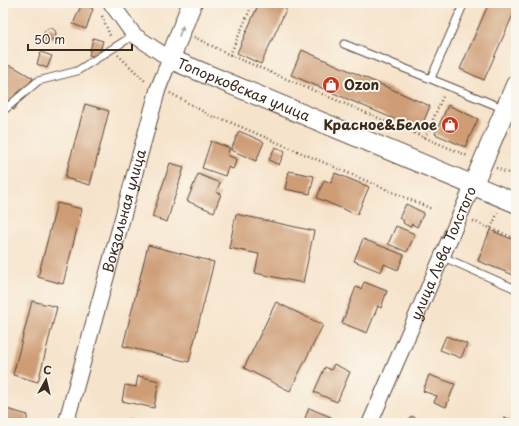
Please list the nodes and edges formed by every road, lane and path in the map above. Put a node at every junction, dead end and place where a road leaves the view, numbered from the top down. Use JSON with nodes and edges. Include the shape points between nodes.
{"nodes":[{"id":1,"x":111,"y":3,"type":"edge"},
{"id":2,"x":192,"y":3,"type":"edge"},
{"id":3,"x":253,"y":3,"type":"edge"},
{"id":4,"x":464,"y":3,"type":"edge"},
{"id":5,"x":189,"y":34,"type":"dead end"},
{"id":6,"x":134,"y":35,"type":"junction"},
{"id":7,"x":344,"y":44,"type":"dead end"},
{"id":8,"x":230,"y":55,"type":"junction"},
{"id":9,"x":170,"y":59,"type":"junction"},
{"id":10,"x":431,"y":78,"type":"junction"},
{"id":11,"x":516,"y":84,"type":"edge"},
{"id":12,"x":448,"y":85,"type":"junction"},
{"id":13,"x":170,"y":93,"type":"dead end"},
{"id":14,"x":505,"y":109,"type":"junction"},
{"id":15,"x":3,"y":111,"type":"edge"},
{"id":16,"x":425,"y":138,"type":"junction"},
{"id":17,"x":474,"y":159,"type":"dead end"},
{"id":18,"x":492,"y":166,"type":"dead end"},
{"id":19,"x":514,"y":175,"type":"edge"},
{"id":20,"x":510,"y":181,"type":"dead end"},
{"id":21,"x":473,"y":185,"type":"junction"},
{"id":22,"x":508,"y":205,"type":"edge"},
{"id":23,"x":432,"y":209,"type":"dead end"},
{"id":24,"x":472,"y":221,"type":"dead end"},
{"id":25,"x":491,"y":228,"type":"junction"},
{"id":26,"x":516,"y":239,"type":"edge"},
{"id":27,"x":441,"y":256,"type":"junction"},
{"id":28,"x":516,"y":289,"type":"edge"},
{"id":29,"x":66,"y":423,"type":"edge"},
{"id":30,"x":370,"y":423,"type":"edge"}],
"edges":[{"from":1,"to":6,"type":"street"},
{"from":9,"to":2,"type":"street","name":"Вокзальная улица","one_way":true},
{"from":3,"to":8,"type":"path"},
{"from":4,"to":10,"type":"lane"},
{"from":5,"to":8,"type":"path"},
{"from":6,"to":9,"type":"street"},
{"from":6,"to":15,"type":"lane","via":[[77,71],[38,81]]},
{"from":7,"to":10,"type":"lane"},
{"from":8,"to":16,"type":"path"},
{"from":9,"to":21,"type":"street","name":"Топорковская улица"},
{"from":9,"to":29,"type":"street","name":"Вокзальная улица","via":[[158,89]]},
{"from":10,"to":12,"type":"lane"},
{"from":11,"to":14,"type":"street","name":"улица Льва Толстого"},
{"from":12,"to":14,"type":"lane"},
{"from":12,"to":16,"type":"path"},
{"from":13,"to":23,"type":"path","via":[[213,118],[225,120]]},
{"from":14,"to":21,"type":"street","name":"улица Льва Толстого"},
{"from":16,"to":17,"type":"path"},
{"from":18,"to":19,"type":"path"},
{"from":19,"to":20,"type":"path"},
{"from":21,"to":22,"type":"street","name":"Топорковская улица"},
{"from":21,"to":27,"type":"street","name":"улица Льва Толстого"},
{"from":22,"to":25,"type":"path"},
{"from":24,"to":25,"type":"path"},
{"from":25,"to":26,"type":"path"},
{"from":27,"to":28,"type":"lane"},
{"from":27,"to":30,"type":"street","name":"улица Льва Толстого"}]}
